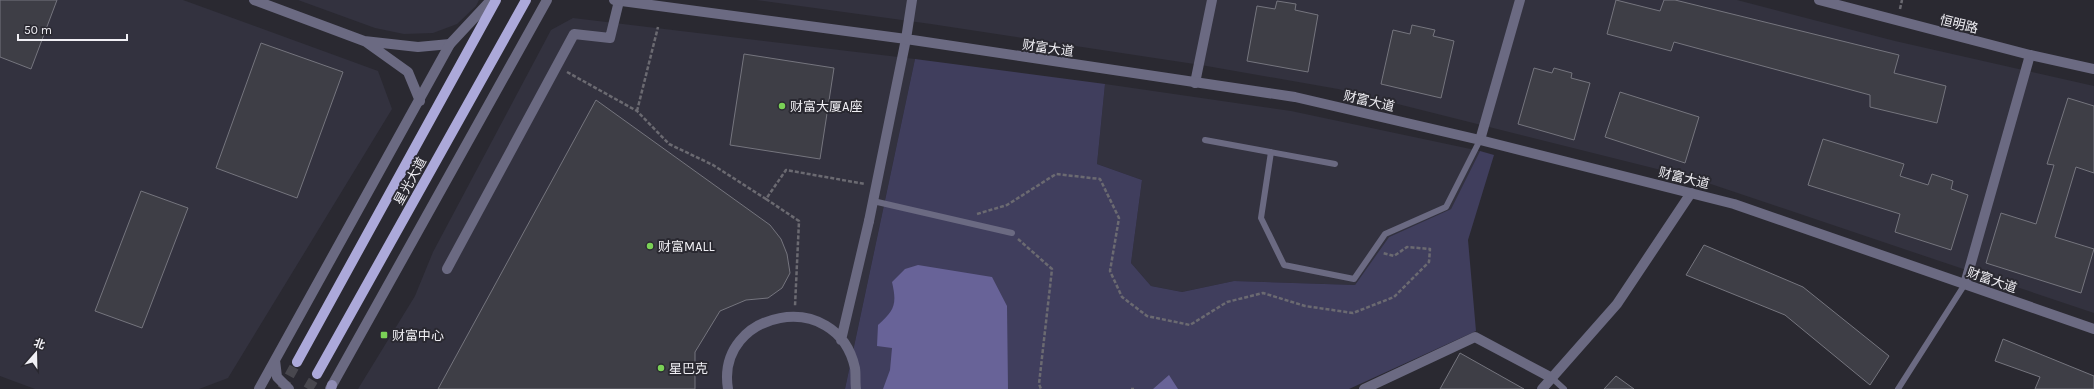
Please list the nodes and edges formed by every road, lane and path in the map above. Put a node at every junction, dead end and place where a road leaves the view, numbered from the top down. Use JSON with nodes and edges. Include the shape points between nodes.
{"nodes":[{"id":1,"x":254,"y":0,"type":"edge"},
{"id":2,"x":491,"y":0,"type":"edge"},
{"id":3,"x":496,"y":0,"type":"edge"},
{"id":4,"x":526,"y":0,"type":"edge"},
{"id":5,"x":547,"y":0,"type":"edge"},
{"id":6,"x":616,"y":0,"type":"edge"},
{"id":7,"x":912,"y":0,"type":"edge"},
{"id":8,"x":1212,"y":0,"type":"edge"},
{"id":9,"x":1520,"y":0,"type":"edge"},
{"id":10,"x":1819,"y":0,"type":"edge"},
{"id":11,"x":658,"y":27,"type":"dead end"},
{"id":12,"x":906,"y":39,"type":"junction"},
{"id":13,"x":364,"y":41,"type":"junction"},
{"id":14,"x":450,"y":44,"type":"junction"},
{"id":15,"x":2030,"y":55,"type":"junction"},
{"id":16,"x":556,"y":66,"type":"junction"},
{"id":17,"x":2094,"y":69,"type":"edge"},
{"id":18,"x":1195,"y":83,"type":"junction"},
{"id":19,"x":420,"y":101,"type":"junction"},
{"id":20,"x":637,"y":111,"type":"junction"},
{"id":21,"x":1205,"y":140,"type":"dead end"},
{"id":22,"x":1480,"y":140,"type":"junction"},
{"id":23,"x":1271,"y":152,"type":"junction"},
{"id":24,"x":1335,"y":164,"type":"dead end"},
{"id":25,"x":876,"y":186,"type":"junction"},
{"id":26,"x":1691,"y":193,"type":"junction"},
{"id":27,"x":766,"y":199,"type":"junction"},
{"id":28,"x":873,"y":201,"type":"junction"},
{"id":29,"x":956,"y":220,"type":"junction"},
{"id":30,"x":1012,"y":233,"type":"joint"},
{"id":31,"x":1374,"y":250,"type":"junction"},
{"id":32,"x":447,"y":269,"type":"dead end"},
{"id":33,"x":1966,"y":284,"type":"junction"},
{"id":34,"x":795,"y":316,"type":"junction"},
{"id":35,"x":2094,"y":329,"type":"edge"},
{"id":36,"x":841,"y":340,"type":"junction"},
{"id":37,"x":275,"y":360,"type":"junction"},
{"id":38,"x":297,"y":362,"type":"tunnel mouth"},
{"id":39,"x":317,"y":374,"type":"tunnel mouth"},
{"id":40,"x":1552,"y":378,"type":"junction"},
{"id":41,"x":330,"y":388,"type":"edge"},
{"id":42,"x":259,"y":389,"type":"edge"},
{"id":43,"x":289,"y":389,"type":"edge"},
{"id":44,"x":728,"y":389,"type":"edge"},
{"id":45,"x":856,"y":389,"type":"edge"},
{"id":46,"x":1041,"y":389,"type":"edge"},
{"id":47,"x":1364,"y":389,"type":"edge"},
{"id":48,"x":1542,"y":389,"type":"edge"},
{"id":49,"x":1564,"y":389,"type":"edge"},
{"id":50,"x":1898,"y":389,"type":"edge"}],
"edges":[{"from":1,"to":13,"type":"street"},
{"from":2,"to":14,"type":"street"},
{"from":3,"to":38,"type":"main road","name":"星光大道"},
{"from":4,"to":39,"type":"main road","name":"星光大道"},
{"from":5,"to":41,"type":"street"},
{"from":6,"to":12,"type":"street","name":"财富大道"},
{"from":6,"to":16,"type":"street","via":[[610,38],[574,34]]},
{"from":7,"to":12,"type":"street"},
{"from":8,"to":18,"type":"street"},
{"from":9,"to":22,"type":"street"},
{"from":10,"to":15,"type":"street","name":"恒明路"},
{"from":11,"to":20,"type":"path"},
{"from":12,"to":18,"type":"street","name":"财富大道"},
{"from":12,"to":25,"type":"street"},
{"from":13,"to":14,"type":"street","via":[[418,47]]},
{"from":13,"to":19,"type":"street","via":[[408,72]]},
{"from":14,"to":19,"type":"street"},
{"from":15,"to":17,"type":"street","name":"恒明路"},
{"from":15,"to":33,"type":"street"},
{"from":16,"to":20,"type":"path"},
{"from":16,"to":32,"type":"street"},
{"from":18,"to":22,"type":"street","name":"财富大道","via":[[1295,98]]},
{"from":19,"to":37,"type":"street"},
{"from":20,"to":27,"type":"path","via":[[669,144],[713,165]]},
{"from":21,"to":23,"type":"lane"},
{"from":22,"to":26,"type":"street","name":"财富大道"},
{"from":22,"to":31,"type":"lane","via":[[1446,207],[1385,234]]},
{"from":23,"to":24,"type":"lane"},
{"from":23,"to":31,"type":"lane","via":[[1261,218],[1284,264],[1354,279]]},
{"from":25,"to":27,"type":"path","via":[[786,170]]},
{"from":25,"to":28,"type":"street"},
{"from":26,"to":33,"type":"street","name":"财富大道","via":[[1734,204]]},
{"from":26,"to":40,"type":"street","via":[[1617,304]]},
{"from":27,"to":34,"type":"path","via":[[799,221]]},
{"from":28,"to":29,"type":"lane"},
{"from":28,"to":36,"type":"street"},
{"from":29,"to":30,"type":"lane"},
{"from":29,"to":31,"type":"path","via":[[1007,205],[1056,174],[1100,179],[1119,218],[1110,271],[1122,297],[1147,316],[1190,325],[1227,302],[1263,293],[1305,306],[1353,313],[1394,296],[1429,262],[1430,249],[1406,247],[1394,256]]},
{"from":30,"to":46,"type":"path","via":[[1052,268],[1039,384]]},
{"from":33,"to":35,"type":"street","name":"财富大道"},
{"from":33,"to":50,"type":"lane"},
{"from":34,"to":36,"type":"street","via":[[815,320],[834,331]]},
{"from":34,"to":44,"type":"street","via":[[774,318],[755,327],[740,341],[730,360]]},
{"from":36,"to":45,"type":"street","via":[[848,348],[855,368]]},
{"from":37,"to":42,"type":"street"},
{"from":37,"to":43,"type":"street","via":[[277,377]]},
{"from":40,"to":47,"type":"street","via":[[1475,337]]},
{"from":40,"to":48,"type":"street"},
{"from":40,"to":49,"type":"lane"}]}
